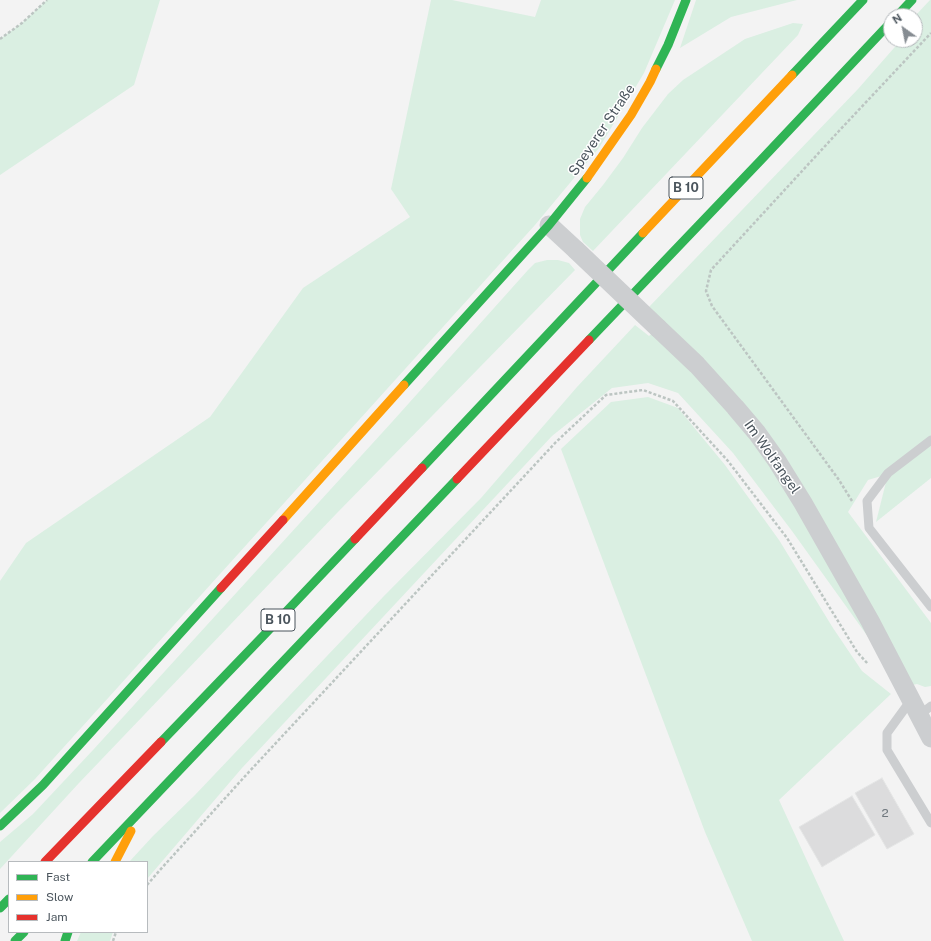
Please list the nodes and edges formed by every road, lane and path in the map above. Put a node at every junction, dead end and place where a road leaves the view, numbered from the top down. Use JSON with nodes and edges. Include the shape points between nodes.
{"nodes":[{"id":1,"x":47,"y":0,"type":"edge"},
{"id":2,"x":686,"y":0,"type":"edge"},
{"id":3,"x":863,"y":0,"type":"edge"},
{"id":4,"x":912,"y":0,"type":"edge"},
{"id":5,"x":904,"y":8,"type":"edge"},
{"id":6,"x":883,"y":30,"type":"edge"},
{"id":7,"x":931,"y":33,"type":"edge"},
{"id":8,"x":0,"y":39,"type":"edge"},
{"id":9,"x":549,"y":224,"type":"junction"},
{"id":10,"x":931,"y":440,"type":"edge"},
{"id":11,"x":869,"y":528,"type":"junction"},
{"id":12,"x":931,"y":607,"type":"edge"},
{"id":13,"x":894,"y":669,"type":"junction"},
{"id":14,"x":920,"y":707,"type":"edge"},
{"id":15,"x":931,"y":738,"type":"edge"},
{"id":16,"x":141,"y":812,"type":"junction"},
{"id":17,"x":931,"y":823,"type":"edge"},
{"id":18,"x":0,"y":826,"type":"edge"},
{"id":19,"x":45,"y":861,"type":"edge"},
{"id":20,"x":93,"y":861,"type":"edge"},
{"id":21,"x":116,"y":861,"type":"edge"},
{"id":22,"x":148,"y":884,"type":"edge"},
{"id":23,"x":8,"y":900,"type":"edge"},
{"id":24,"x":0,"y":908,"type":"edge"},
{"id":25,"x":23,"y":933,"type":"edge"},
{"id":26,"x":16,"y":941,"type":"edge"}],
"edges":[{"from":1,"to":8,"type":"path"},
{"from":2,"to":9,"type":"main road","name":"Speyerer Straße","via":[[668,45],[631,115],[592,171]]},
{"from":3,"to":19,"type":"main road","number":"B 10","via":[[265,634]]},
{"from":4,"to":5,"type":"main road"},
{"from":6,"to":16,"type":"main road","number":"B 10"},
{"from":7,"to":11,"type":"path","via":[[711,270],[706,291],[712,306],[839,480]]},
{"from":9,"to":13,"type":"street","name":"Im Wolfangel","bridge":true,"via":[[697,365],[757,433],[818,528]]},
{"from":9,"to":18,"type":"main road","name":"Speyerer Straße","via":[[48,779]]},
{"from":10,"to":11,"type":"lane","via":[[888,473],[867,501]]},
{"from":11,"to":12,"type":"lane"},
{"from":13,"to":14,"type":"street","name":"Im Wolfangel"},
{"from":13,"to":22,"type":"path","via":[[884,677],[857,652],[787,538],[728,461],[673,401],[643,390],[606,395],[556,442]]},
{"from":14,"to":15,"type":"street","name":"Im Wolfangel"},
{"from":14,"to":17,"type":"lane","via":[[887,733],[887,750]]},
{"from":16,"to":20,"type":"main road","number":"B 10"},
{"from":16,"to":21,"type":"main road"},
{"from":23,"to":24,"type":"main road"},
{"from":25,"to":26,"type":"main road"}]}
